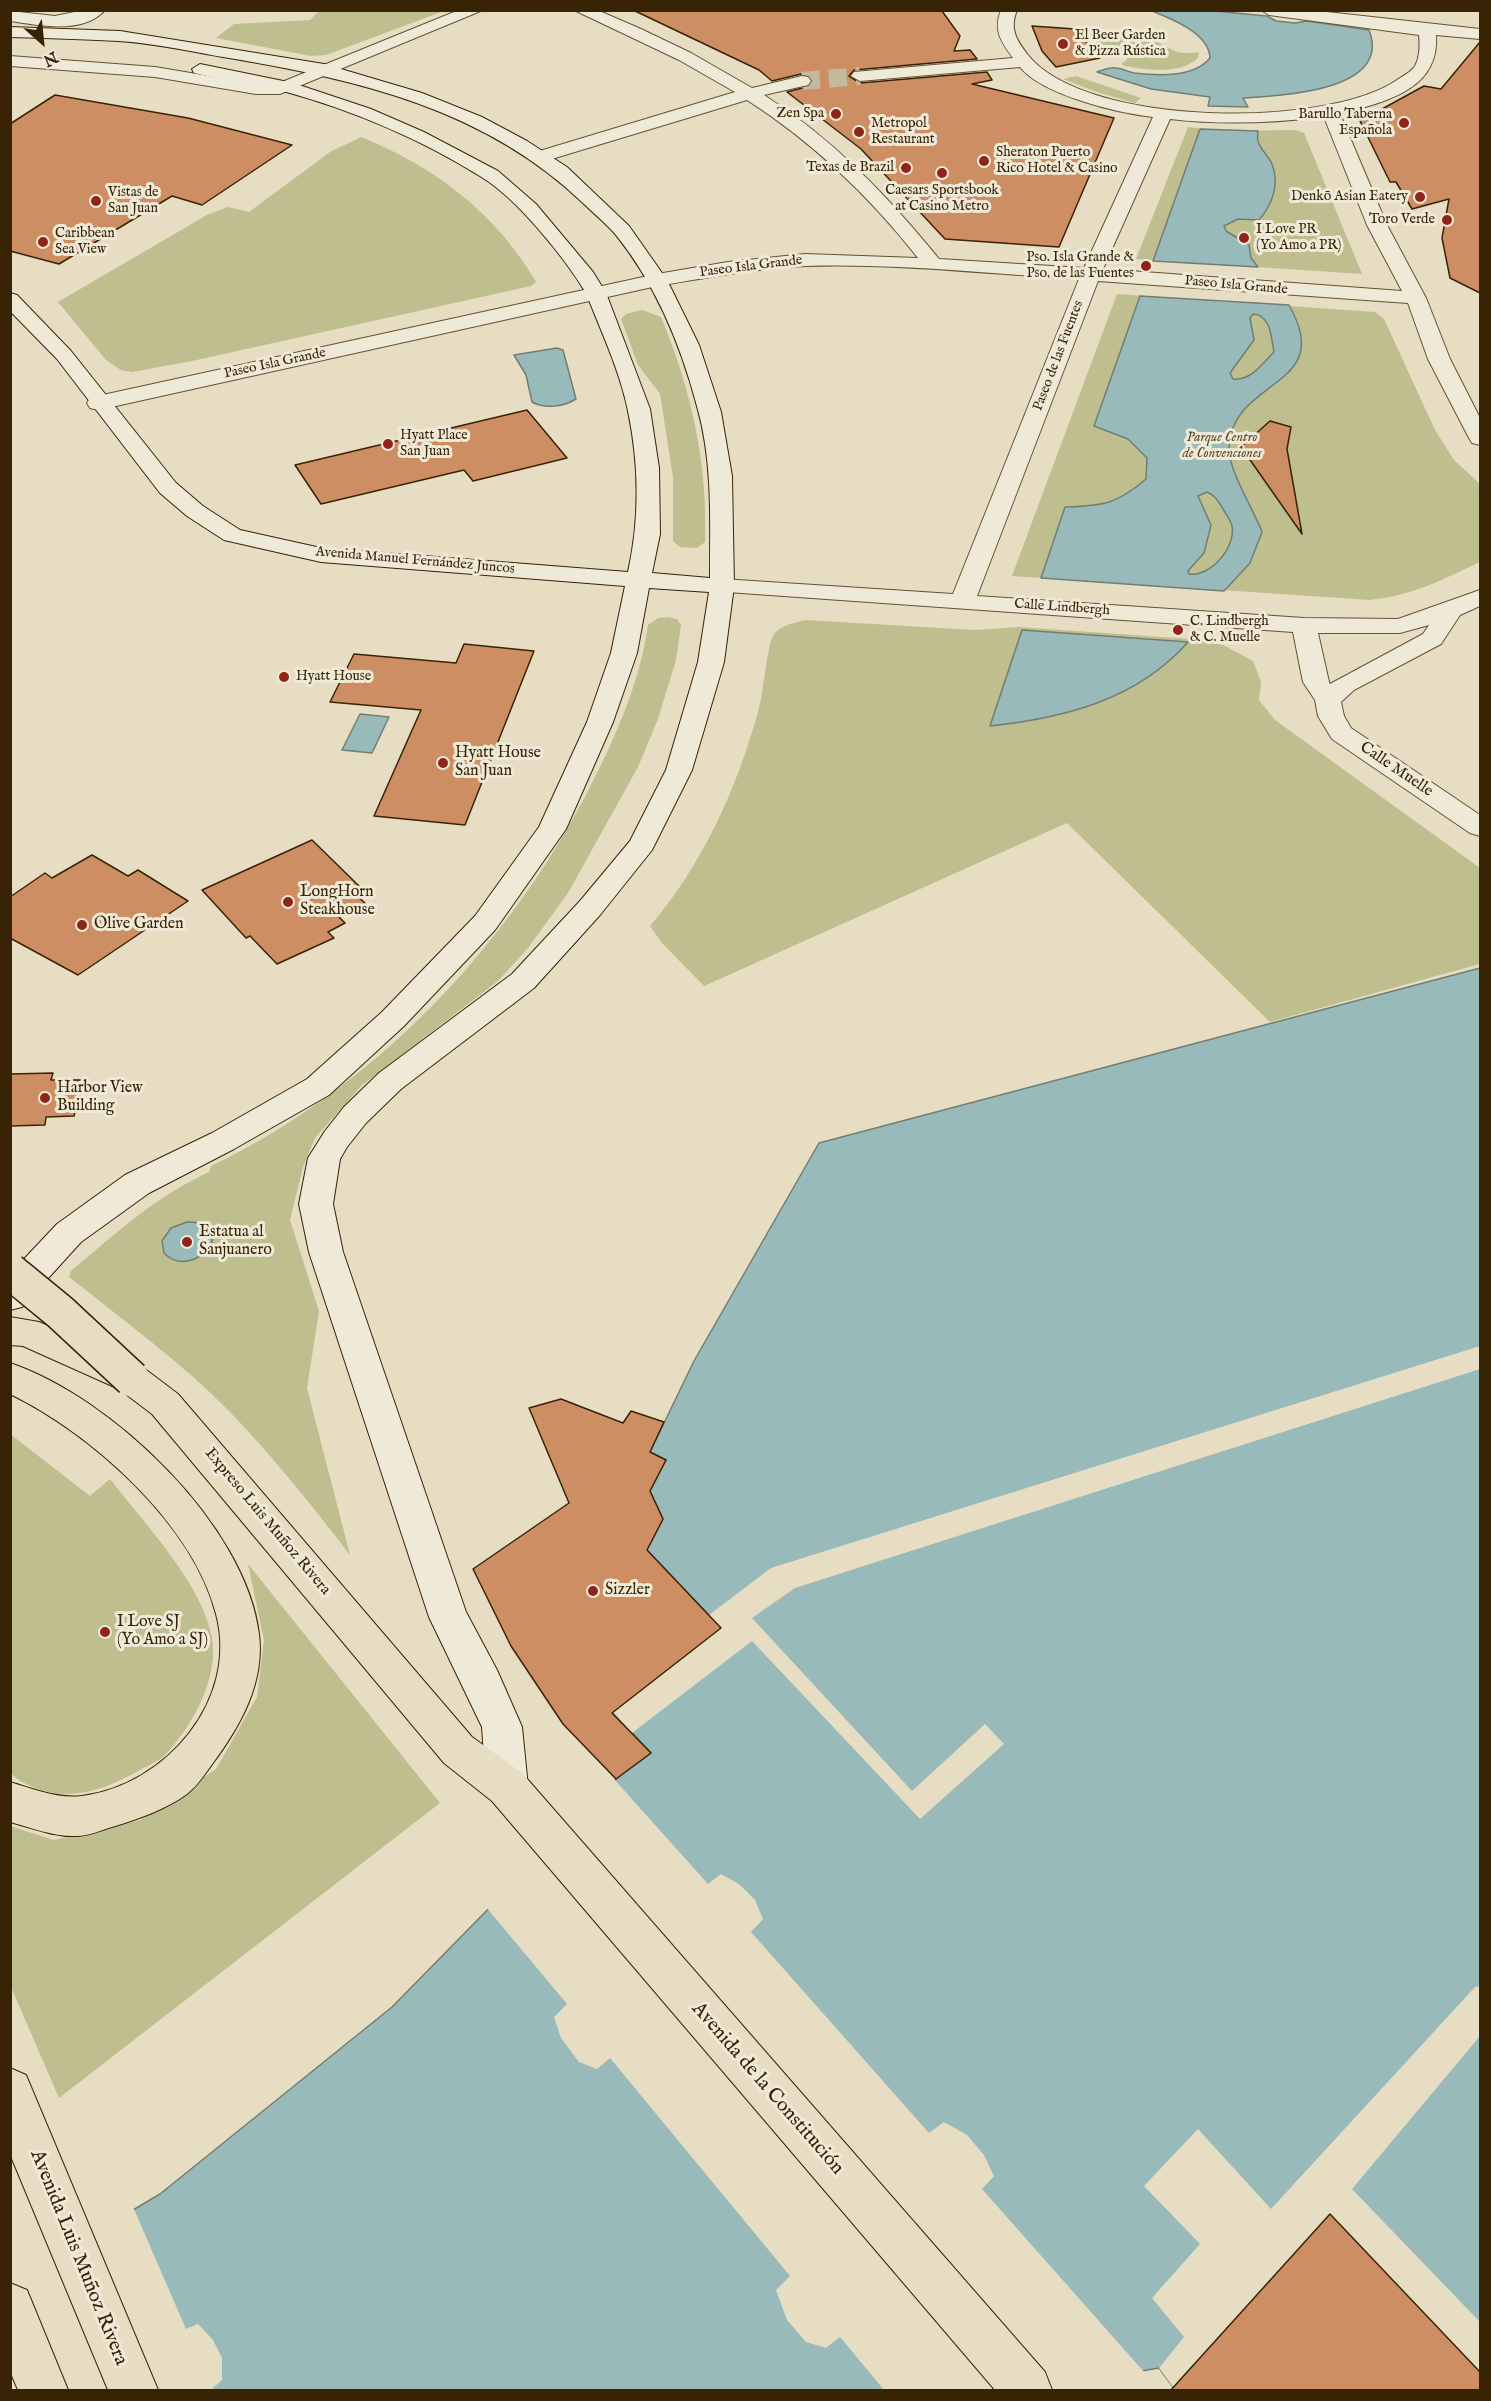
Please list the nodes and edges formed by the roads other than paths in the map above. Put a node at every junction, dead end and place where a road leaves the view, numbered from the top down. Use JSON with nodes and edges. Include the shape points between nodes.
{"nodes":[{"id":1,"x":582,"y":10,"type":"edge"},
{"id":2,"x":1269,"y":10,"type":"edge"},
{"id":3,"x":1007,"y":11,"type":"edge"},
{"id":4,"x":92,"y":13,"type":"edge"},
{"id":5,"x":482,"y":13,"type":"edge"},
{"id":6,"x":10,"y":15,"type":"edge"},
{"id":7,"x":10,"y":34,"type":"edge"},
{"id":8,"x":1480,"y":34,"type":"edge"},
{"id":9,"x":120,"y":36,"type":"junction"},
{"id":10,"x":1428,"y":36,"type":"junction"},
{"id":11,"x":1480,"y":48,"type":"edge"},
{"id":12,"x":10,"y":53,"type":"edge"},
{"id":13,"x":1023,"y":62,"type":"junction"},
{"id":14,"x":16,"y":63,"type":"edge"},
{"id":15,"x":331,"y":71,"type":"junction"},
{"id":16,"x":860,"y":76,"type":"tunnel mouth"},
{"id":17,"x":802,"y":81,"type":"tunnel mouth"},
{"id":18,"x":294,"y":89,"type":"junction"},
{"id":19,"x":751,"y":93,"type":"junction"},
{"id":20,"x":1331,"y":113,"type":"junction"},
{"id":21,"x":1163,"y":114,"type":"junction"},
{"id":22,"x":539,"y":157,"type":"junction"},
{"id":23,"x":933,"y":264,"type":"junction"},
{"id":24,"x":1090,"y":274,"type":"junction"},
{"id":25,"x":657,"y":280,"type":"junction"},
{"id":26,"x":596,"y":293,"type":"junction"},
{"id":27,"x":1416,"y":298,"type":"junction"},
{"id":28,"x":10,"y":299,"type":"edge"},
{"id":29,"x":98,"y":403,"type":"junction"},
{"id":30,"x":1480,"y":438,"type":"edge"},
{"id":31,"x":638,"y":578,"type":"junction"},
{"id":32,"x":722,"y":586,"type":"junction"},
{"id":33,"x":1480,"y":597,"type":"edge"},
{"id":34,"x":963,"y":601,"type":"junction"},
{"id":35,"x":1451,"y":610,"type":"junction"},
{"id":36,"x":1304,"y":625,"type":"junction"},
{"id":37,"x":1328,"y":700,"type":"junction"},
{"id":38,"x":1480,"y":827,"type":"edge"},
{"id":39,"x":10,"y":1271,"type":"edge"},
{"id":40,"x":10,"y":1297,"type":"edge"},
{"id":41,"x":16,"y":1330,"type":"edge"},
{"id":42,"x":10,"y":1377,"type":"edge"},
{"id":43,"x":132,"y":1378,"type":"junction"},
{"id":44,"x":507,"y":1787,"type":"junction"},
{"id":45,"x":10,"y":1802,"type":"edge"},
{"id":46,"x":10,"y":2091,"type":"edge"},
{"id":47,"x":10,"y":2307,"type":"edge"},
{"id":48,"x":43,"y":2391,"type":"edge"},
{"id":49,"x":133,"y":2391,"type":"edge"},
{"id":50,"x":1027,"y":2391,"type":"edge"}],
"edges":[{"from":1,"to":19,"type":"street","via":[[680,53]]},
{"from":2,"to":10,"type":"street"},
{"from":3,"to":13,"type":"street","via":[[1005,34]]},
{"from":4,"to":6,"type":"street","via":[[63,22]]},
{"from":4,"to":9,"type":"street","via":[[92,26],[98,31]]},
{"from":5,"to":15,"type":"street"},
{"from":7,"to":9,"type":"street"},
{"from":8,"to":10,"type":"street"},
{"from":9,"to":15,"type":"street"},
{"from":10,"to":11,"type":"street"},
{"from":10,"to":20,"type":"street","via":[[1427,56],[1420,73],[1395,91],[1356,108]]},
{"from":12,"to":18,"type":"street","via":[[111,58],[222,72]]},
{"from":13,"to":16,"type":"street"},
{"from":13,"to":21,"type":"street","via":[[1083,95]]},
{"from":14,"to":18,"type":"street","via":[[155,72],[256,89]]},
{"from":15,"to":18,"type":"street"},
{"from":15,"to":22,"type":"street","via":[[416,97],[476,121]]},
{"from":17,"to":19,"type":"street"},
{"from":18,"to":26,"type":"street","via":[[418,136],[491,175],[560,242]]},
{"from":19,"to":22,"type":"street"},
{"from":19,"to":23,"type":"street","via":[[835,153],[878,195]]},
{"from":20,"to":21,"type":"street","via":[[1252,120]]},
{"from":20,"to":27,"type":"street","via":[[1377,225]]},
{"from":21,"to":24,"type":"street","name":"Paseo de las Fuentes"},
{"from":22,"to":25,"type":"street","via":[[560,171],[622,230]]},
{"from":23,"to":24,"type":"street","name":"Paseo Isla Grande"},
{"from":23,"to":25,"type":"street","name":"Paseo Isla Grande","via":[[805,260]]},
{"from":24,"to":27,"type":"street","name":"Paseo Isla Grande"},
{"from":24,"to":34,"type":"street","name":"Paseo de las Fuentes"},
{"from":25,"to":26,"type":"street","name":"Paseo Isla Grande"},
{"from":25,"to":32,"type":"street","via":[[689,345],[710,412],[721,476]]},
{"from":26,"to":29,"type":"street","name":"Paseo Isla Grande"},
{"from":26,"to":31,"type":"street","via":[[640,418],[648,468],[648,534]]},
{"from":27,"to":30,"type":"street","via":[[1439,359]]},
{"from":28,"to":29,"type":"street","name":"Avenida Manuel Fernández Juncos","via":[[64,354]]},
{"from":29,"to":31,"type":"street","name":"Avenida Manuel Fernández Juncos","via":[[168,488],[195,512],[231,535],[321,555]]},
{"from":31,"to":32,"type":"street","name":"Calle Lindbergh"},
{"from":31,"to":40,"type":"street","via":[[624,653],[600,722],[552,829],[485,923],[393,1019],[318,1088],[137,1184],[69,1233]]},
{"from":32,"to":34,"type":"street","name":"Calle Lindbergh"},
{"from":32,"to":44,"type":"street","via":[[711,662],[679,771],[642,844],[523,981],[390,1081],[355,1115],[324,1158],[316,1204],[320,1230],[448,1617],[502,1727]]},
{"from":33,"to":35,"type":"street","name":"Calle Lindbergh"},
{"from":34,"to":36,"type":"street","name":"Calle Lindbergh"},
{"from":35,"to":36,"type":"street","name":"Calle Lindbergh","via":[[1400,627]]},
{"from":35,"to":37,"type":"street","via":[[1432,639],[1345,685]]},
{"from":36,"to":37,"type":"street","name":"Calle Muelle","via":[[1316,682]]},
{"from":37,"to":38,"type":"street","name":"Calle Muelle","via":[[1330,716],[1341,732]]},
{"from":39,"to":43,"type":"main road","name":"Expreso Luis Muñoz Rivera","bridge":true},
{"from":41,"to":43,"type":"main road","bridge":true},
{"from":42,"to":45,"type":"main road","via":[[50,1394],[104,1431],[146,1469],[184,1514],[220,1572],[240,1635],[239,1674],[222,1720],[181,1772],[122,1805],[78,1816],[52,1814]]},
{"from":43,"to":44,"type":"main road","name":"Expreso Luis Muñoz Rivera","via":[[165,1404],[196,1438],[458,1750]]},
{"from":44,"to":50,"type":"main road","name":"Avenida de la Constitución"},
{"from":46,"to":49,"type":"main road","name":"Avenida Luis Muñoz Rivera"},
{"from":47,"to":48,"type":"main road"}]}
